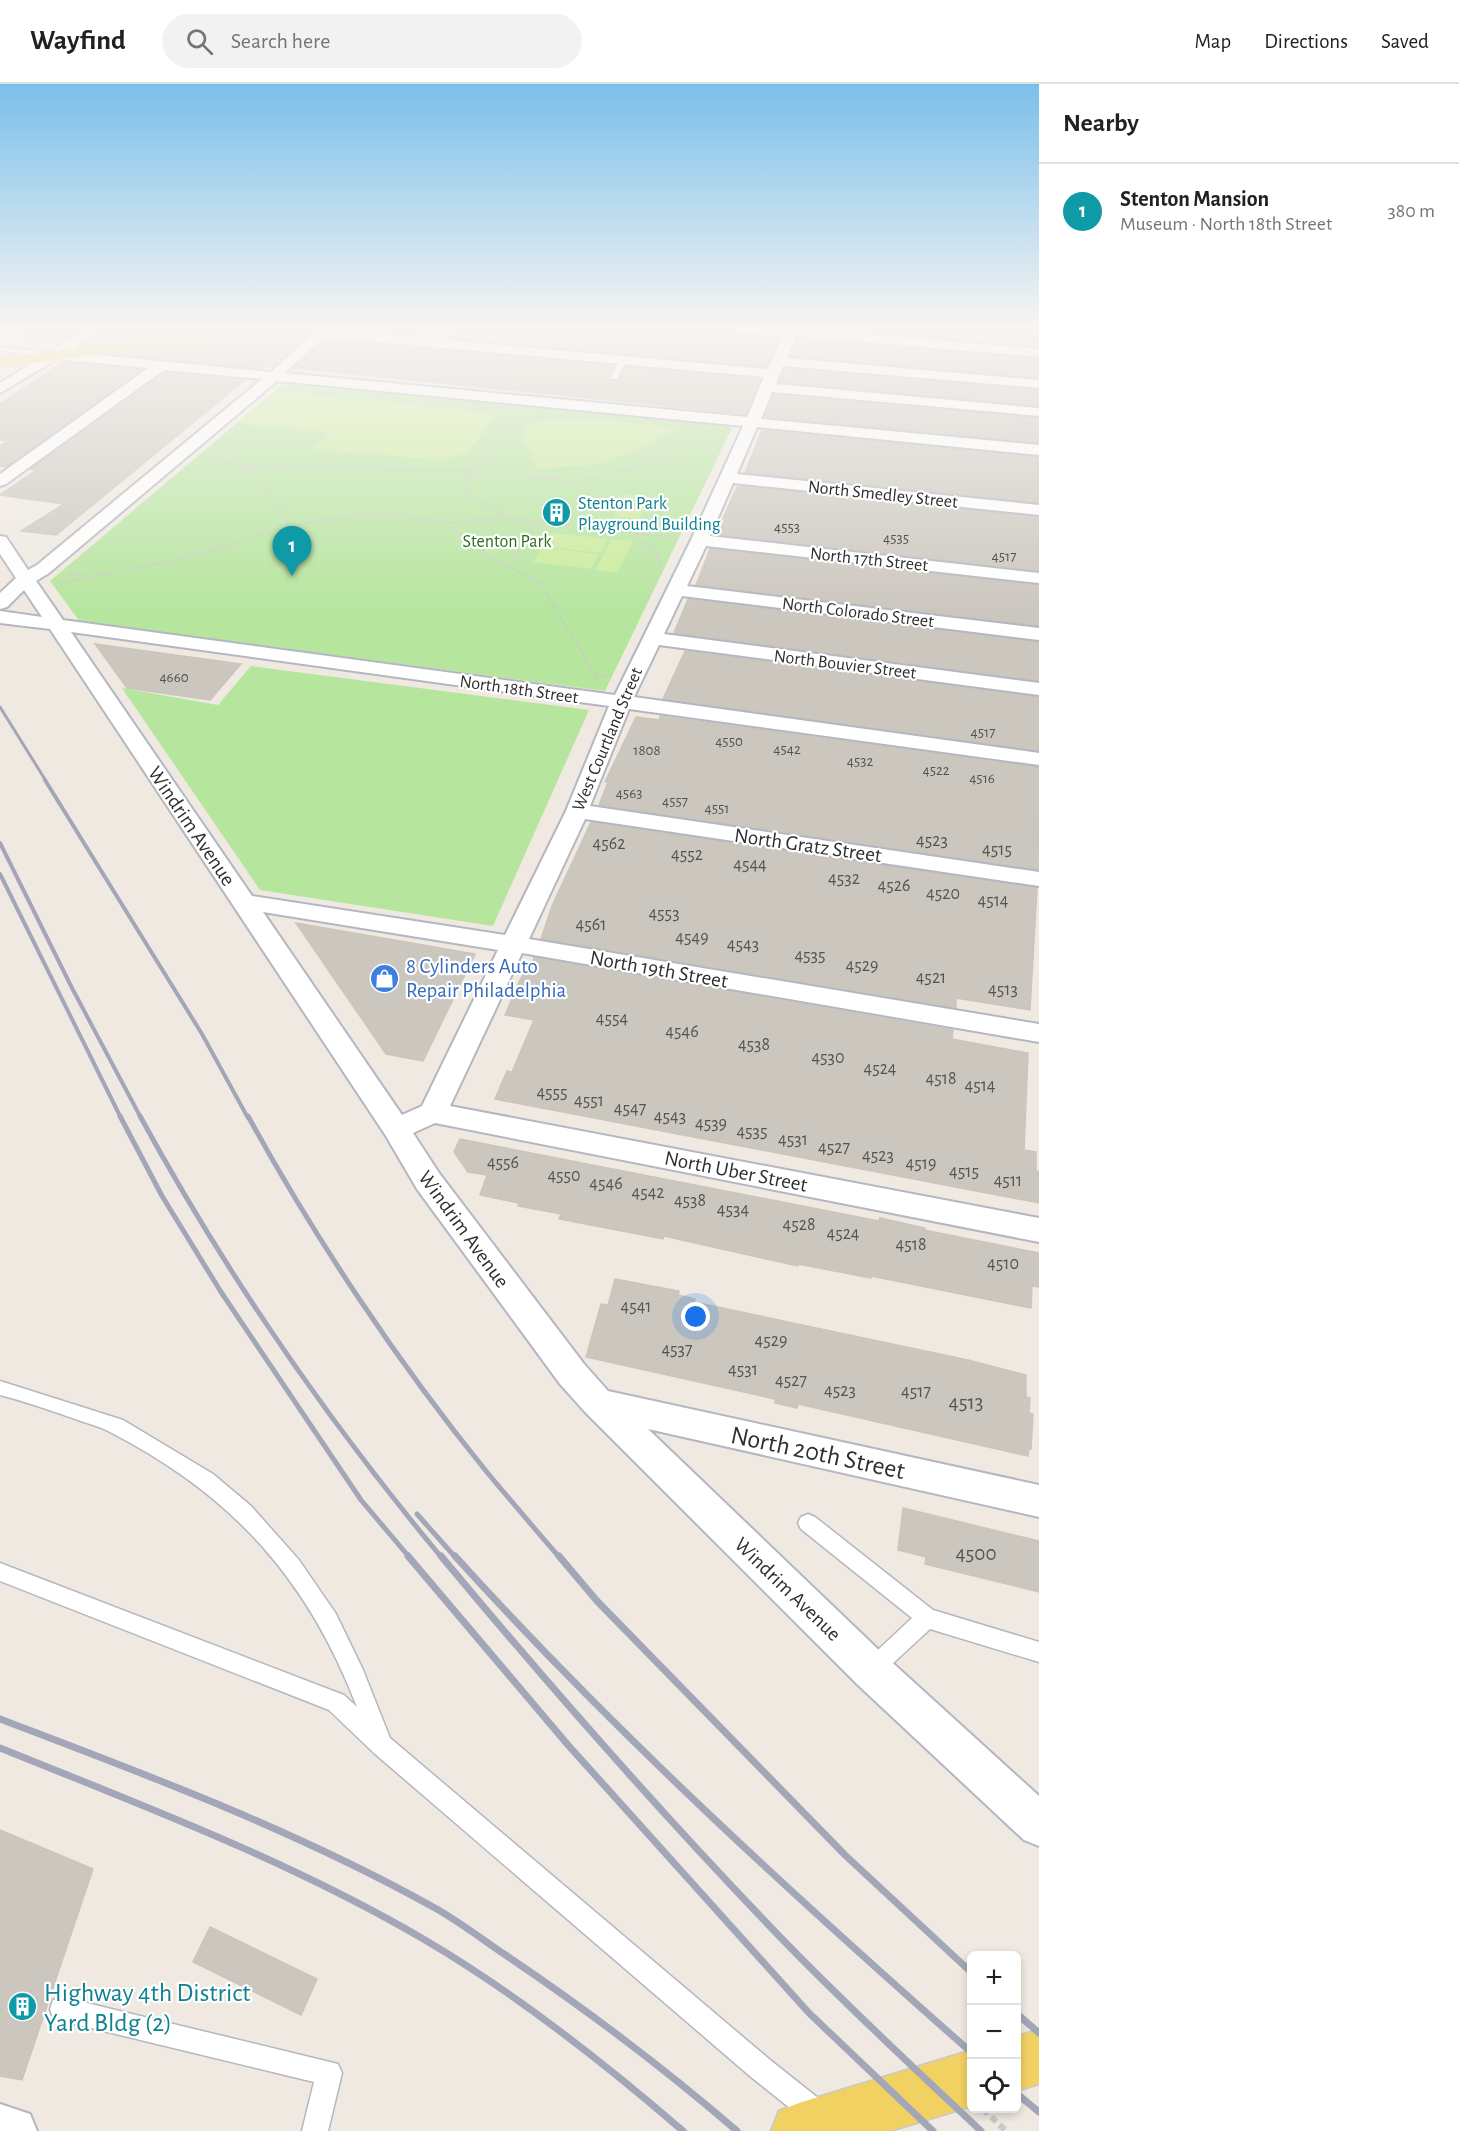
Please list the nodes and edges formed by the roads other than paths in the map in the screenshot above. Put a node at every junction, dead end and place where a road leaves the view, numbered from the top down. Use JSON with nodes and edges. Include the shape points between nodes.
{"nodes":[{"id":1,"x":83,"y":422,"type":"edge"},
{"id":2,"x":219,"y":422,"type":"edge"},
{"id":3,"x":746,"y":422,"type":"edge"},
{"id":4,"x":750,"y":422,"type":"junction"},
{"id":5,"x":1039,"y":450,"type":"edge"},
{"id":6,"x":728,"y":477,"type":"junction"},
{"id":7,"x":0,"y":481,"type":"edge"},
{"id":8,"x":1039,"y":510,"type":"edge"},
{"id":9,"x":699,"y":540,"type":"junction"},
{"id":10,"x":0,"y":541,"type":"edge"},
{"id":11,"x":1039,"y":578,"type":"edge"},
{"id":12,"x":29,"y":584,"type":"junction"},
{"id":13,"x":676,"y":590,"type":"junction"},
{"id":14,"x":0,"y":603,"type":"edge"},
{"id":15,"x":0,"y":617,"type":"edge"},
{"id":16,"x":57,"y":625,"type":"junction"},
{"id":17,"x":1039,"y":634,"type":"edge"},
{"id":18,"x":652,"y":639,"type":"junction"},
{"id":19,"x":1039,"y":688,"type":"edge"},
{"id":20,"x":621,"y":703,"type":"junction"},
{"id":21,"x":1039,"y":759,"type":"edge"},
{"id":22,"x":577,"y":810,"type":"junction"},
{"id":23,"x":1039,"y":879,"type":"edge"},
{"id":24,"x":243,"y":902,"type":"junction"},
{"id":25,"x":512,"y":944,"type":"junction"},
{"id":26,"x":1039,"y":1033,"type":"edge"},
{"id":27,"x":433,"y":1113,"type":"junction"},
{"id":28,"x":396,"y":1129,"type":"junction"},
{"id":29,"x":1039,"y":1230,"type":"edge"},
{"id":30,"x":0,"y":1388,"type":"edge"},
{"id":31,"x":597,"y":1403,"type":"junction"},
{"id":32,"x":1039,"y":1501,"type":"edge"},
{"id":33,"x":808,"y":1523,"type":"dead end"},
{"id":34,"x":0,"y":1572,"type":"edge"},
{"id":35,"x":927,"y":1618,"type":"junction"},
{"id":36,"x":1039,"y":1652,"type":"edge"},
{"id":37,"x":871,"y":1670,"type":"junction"},
{"id":38,"x":382,"y":1745,"type":"junction"},
{"id":39,"x":1039,"y":1825,"type":"edge"},
{"id":40,"x":62,"y":2009,"type":"dead end"},
{"id":41,"x":1039,"y":2057,"type":"edge"},
{"id":42,"x":1021,"y":2063,"type":"edge"},
{"id":43,"x":967,"y":2080,"type":"edge"},
{"id":44,"x":814,"y":2127,"type":"edge"},
{"id":45,"x":0,"y":2128,"type":"edge"},
{"id":46,"x":13,"y":2131,"type":"edge"},
{"id":47,"x":315,"y":2131,"type":"edge"}],
"edges":[{"from":1,"to":7,"type":"street"},
{"from":2,"to":12,"type":"street"},
{"from":3,"to":4,"type":"street"},
{"from":4,"to":5,"type":"street"},
{"from":4,"to":6,"type":"street","name":"West Courtland Street"},
{"from":6,"to":8,"type":"street","name":"North Smedley Street"},
{"from":6,"to":9,"type":"street","name":"West Courtland Street"},
{"from":9,"to":11,"type":"street","name":"North 17th Street"},
{"from":9,"to":13,"type":"street","name":"West Courtland Street"},
{"from":10,"to":12,"type":"street","name":"Windrim Avenue"},
{"from":12,"to":14,"type":"street"},
{"from":12,"to":16,"type":"street","name":"Windrim Avenue"},
{"from":13,"to":17,"type":"street","name":"North Colorado Street"},
{"from":13,"to":18,"type":"street","name":"West Courtland Street"},
{"from":15,"to":16,"type":"street","name":"North 18th Street"},
{"from":16,"to":20,"type":"street","name":"North 18th Street"},
{"from":16,"to":24,"type":"street","name":"Windrim Avenue"},
{"from":18,"to":19,"type":"street","name":"North Bouvier Street"},
{"from":18,"to":20,"type":"street","name":"West Courtland Street"},
{"from":20,"to":21,"type":"street","name":"North 18th Street"},
{"from":20,"to":22,"type":"street","name":"West Courtland Street"},
{"from":22,"to":23,"type":"street","name":"North Gratz Street"},
{"from":22,"to":25,"type":"street","name":"West Courtland Street"},
{"from":24,"to":25,"type":"street","name":"North 19th Street"},
{"from":24,"to":28,"type":"street","name":"Windrim Avenue"},
{"from":25,"to":26,"type":"street","name":"North 19th Street"},
{"from":25,"to":27,"type":"street","name":"West Courtland Street"},
{"from":27,"to":28,"type":"street"},
{"from":27,"to":29,"type":"street","name":"North Uber Street"},
{"from":28,"to":31,"type":"street","name":"Windrim Avenue","via":[[428,1181]]},
{"from":30,"to":38,"type":"lane","via":[[117,1426],[206,1480],[244,1512],[292,1566],[329,1621]]},
{"from":31,"to":32,"type":"street","name":"North 20th Street"},
{"from":31,"to":37,"type":"street","name":"Windrim Avenue"},
{"from":33,"to":35,"type":"lane"},
{"from":34,"to":38,"type":"lane","via":[[336,1702]]},
{"from":35,"to":36,"type":"lane"},
{"from":35,"to":37,"type":"lane"},
{"from":37,"to":39,"type":"street","name":"Windrim Avenue"},
{"from":38,"to":44,"type":"lane","via":[[760,2068]]},
{"from":40,"to":47,"type":"lane","via":[[329,2073]]},
{"from":41,"to":42,"type":"main road"},
{"from":43,"to":44,"type":"main road"},
{"from":45,"to":46,"type":"street"}]}
